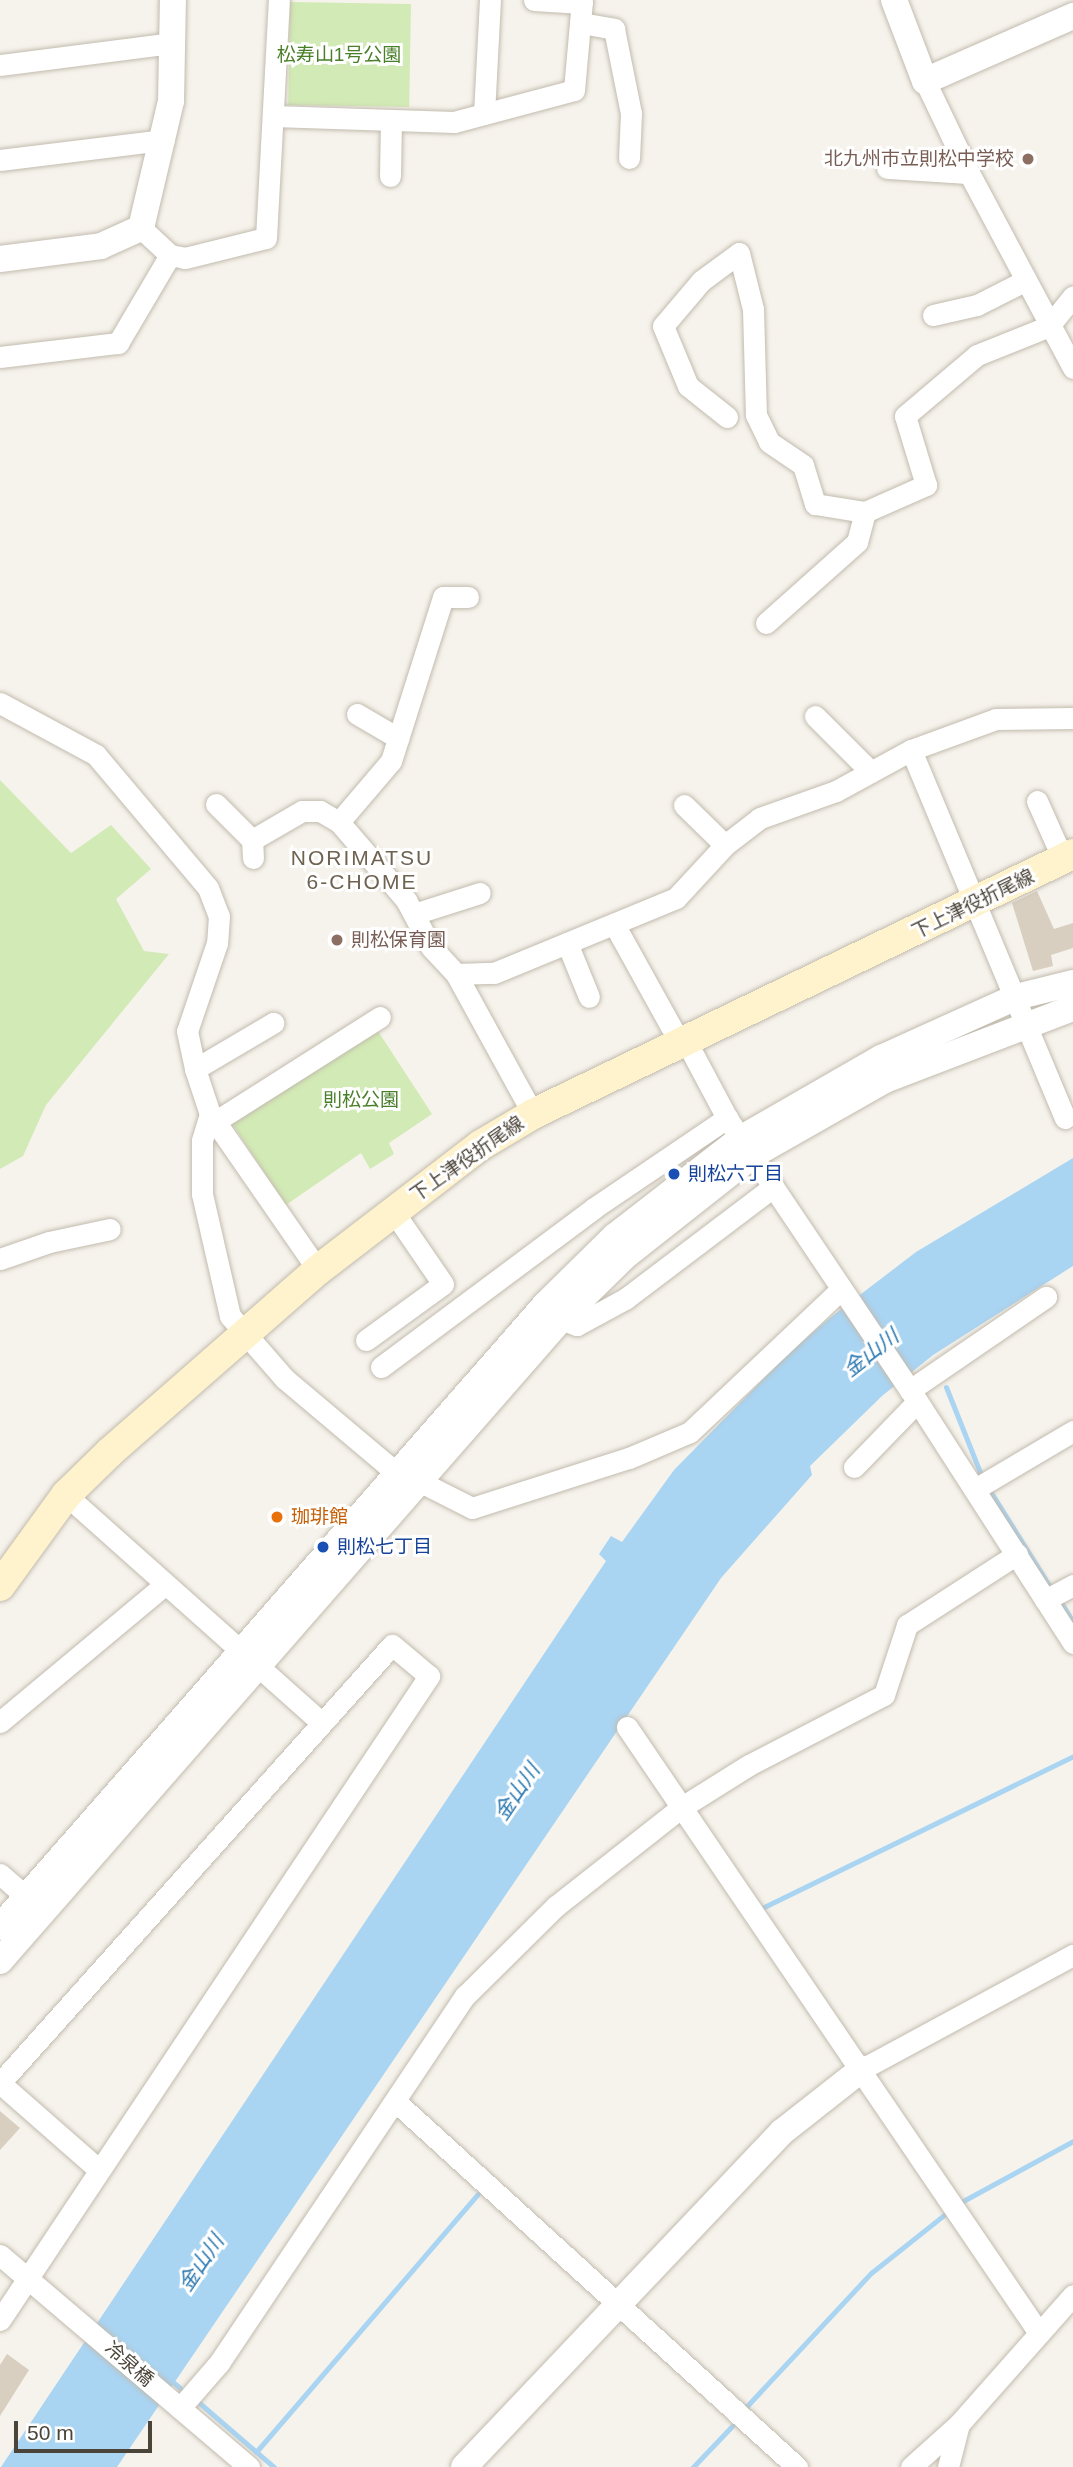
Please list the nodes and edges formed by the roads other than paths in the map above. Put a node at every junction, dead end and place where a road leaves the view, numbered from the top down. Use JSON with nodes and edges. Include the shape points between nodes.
{"nodes":[{"id":1,"x":173,"y":0,"type":"edge"},
{"id":2,"x":279,"y":0,"type":"edge"},
{"id":3,"x":490,"y":0,"type":"edge"},
{"id":4,"x":534,"y":0,"type":"edge"},
{"id":5,"x":894,"y":0,"type":"edge"},
{"id":6,"x":582,"y":8,"type":"edge"},
{"id":7,"x":1073,"y":16,"type":"edge"},
{"id":8,"x":172,"y":43,"type":"junction"},
{"id":9,"x":0,"y":65,"type":"edge"},
{"id":10,"x":925,"y":80,"type":"junction"},
{"id":11,"x":484,"y":114,"type":"junction"},
{"id":12,"x":273,"y":116,"type":"junction"},
{"id":13,"x":391,"y":121,"type":"junction"},
{"id":14,"x":164,"y":140,"type":"junction"},
{"id":15,"x":629,"y":158,"type":"dead end"},
{"id":16,"x":0,"y":160,"type":"edge"},
{"id":17,"x":887,"y":168,"type":"dead end"},
{"id":18,"x":969,"y":173,"type":"junction"},
{"id":19,"x":390,"y":176,"type":"dead end"},
{"id":20,"x":141,"y":228,"type":"junction"},
{"id":21,"x":170,"y":255,"type":"junction"},
{"id":22,"x":0,"y":259,"type":"edge"},
{"id":23,"x":1026,"y":280,"type":"junction"},
{"id":24,"x":1073,"y":296,"type":"edge"},
{"id":25,"x":933,"y":315,"type":"dead end"},
{"id":26,"x":1049,"y":326,"type":"junction"},
{"id":27,"x":0,"y":357,"type":"edge"},
{"id":28,"x":1073,"y":368,"type":"edge"},
{"id":29,"x":726,"y":417,"type":"dead end"},
{"id":30,"x":865,"y":512,"type":"junction"},
{"id":31,"x":468,"y":597,"type":"dead end"},
{"id":32,"x":766,"y":622,"type":"dead end"},
{"id":33,"x":0,"y":703,"type":"edge"},
{"id":34,"x":357,"y":714,"type":"dead end"},
{"id":35,"x":814,"y":716,"type":"dead end"},
{"id":36,"x":1073,"y":718,"type":"edge"},
{"id":37,"x":398,"y":738,"type":"junction"},
{"id":38,"x":911,"y":750,"type":"junction"},
{"id":39,"x":871,"y":772,"type":"junction"},
{"id":40,"x":1037,"y":801,"type":"dead end"},
{"id":41,"x":216,"y":804,"type":"dead end"},
{"id":42,"x":684,"y":805,"type":"dead end"},
{"id":43,"x":339,"y":822,"type":"junction"},
{"id":44,"x":725,"y":845,"type":"junction"},
{"id":45,"x":1068,"y":857,"type":"edge"},
{"id":46,"x":480,"y":893,"type":"dead end"},
{"id":47,"x":974,"y":903,"type":"junction"},
{"id":48,"x":414,"y":914,"type":"junction"},
{"id":49,"x":614,"y":924,"type":"junction"},
{"id":50,"x":567,"y":943,"type":"junction"},
{"id":51,"x":456,"y":974,"type":"junction"},
{"id":52,"x":1073,"y":983,"type":"edge"},
{"id":53,"x":589,"y":997,"type":"dead end"},
{"id":54,"x":1016,"y":998,"type":"junction"},
{"id":55,"x":1073,"y":1008,"type":"edge"},
{"id":56,"x":380,"y":1017,"type":"dead end"},
{"id":57,"x":273,"y":1023,"type":"dead end"},
{"id":58,"x":1026,"y":1023,"type":"junction"},
{"id":59,"x":684,"y":1044,"type":"junction"},
{"id":60,"x":195,"y":1069,"type":"junction"},
{"id":61,"x":533,"y":1114,"type":"junction"},
{"id":62,"x":213,"y":1118,"type":"junction"},
{"id":63,"x":1065,"y":1118,"type":"dead end"},
{"id":64,"x":740,"y":1137,"type":"junction"},
{"id":65,"x":773,"y":1187,"type":"junction"},
{"id":66,"x":393,"y":1211,"type":"junction"},
{"id":67,"x":579,"y":1219,"type":"junction"},
{"id":68,"x":110,"y":1229,"type":"dead end"},
{"id":69,"x":605,"y":1246,"type":"junction"},
{"id":70,"x":0,"y":1259,"type":"edge"},
{"id":71,"x":318,"y":1270,"type":"junction"},
{"id":72,"x":842,"y":1292,"type":"junction"},
{"id":73,"x":1046,"y":1297,"type":"dead end"},
{"id":74,"x":561,"y":1319,"type":"junction"},
{"id":75,"x":243,"y":1332,"type":"junction"},
{"id":76,"x":366,"y":1340,"type":"dead end"},
{"id":77,"x":381,"y":1367,"type":"dead end"},
{"id":78,"x":911,"y":1392,"type":"junction"},
{"id":79,"x":1073,"y":1431,"type":"edge"},
{"id":80,"x":854,"y":1467,"type":"dead end"},
{"id":81,"x":408,"y":1478,"type":"junction"},
{"id":82,"x":975,"y":1489,"type":"junction"},
{"id":83,"x":66,"y":1495,"type":"junction"},
{"id":84,"x":1017,"y":1554,"type":"junction"},
{"id":85,"x":1073,"y":1585,"type":"edge"},
{"id":86,"x":0,"y":1586,"type":"edge"},
{"id":87,"x":163,"y":1586,"type":"junction"},
{"id":88,"x":1045,"y":1600,"type":"junction"},
{"id":89,"x":1073,"y":1643,"type":"edge"},
{"id":90,"x":251,"y":1661,"type":"junction"},
{"id":91,"x":0,"y":1722,"type":"edge"},
{"id":92,"x":321,"y":1722,"type":"junction"},
{"id":93,"x":627,"y":1727,"type":"dead end"},
{"id":94,"x":682,"y":1807,"type":"junction"},
{"id":95,"x":0,"y":1874,"type":"edge"},
{"id":96,"x":26,"y":1897,"type":"junction"},
{"id":97,"x":0,"y":1927,"type":"edge"},
{"id":98,"x":1073,"y":1955,"type":"edge"},
{"id":99,"x":0,"y":1961,"type":"edge"},
{"id":100,"x":862,"y":2070,"type":"junction"},
{"id":101,"x":395,"y":2101,"type":"junction"},
{"id":102,"x":98,"y":2169,"type":"junction"},
{"id":103,"x":0,"y":2255,"type":"edge"},
{"id":104,"x":28,"y":2278,"type":"junction"},
{"id":105,"x":1073,"y":2295,"type":"edge"},
{"id":106,"x":615,"y":2304,"type":"junction"},
{"id":107,"x":0,"y":2320,"type":"edge"},
{"id":108,"x":1039,"y":2333,"type":"junction"},
{"id":109,"x":176,"y":2404,"type":"junction"},
{"id":110,"x":959,"y":2424,"type":"junction"},
{"id":111,"x":249,"y":2467,"type":"edge"},
{"id":112,"x":464,"y":2467,"type":"edge"},
{"id":113,"x":797,"y":2467,"type":"edge"},
{"id":114,"x":911,"y":2467,"type":"edge"},
{"id":115,"x":948,"y":2467,"type":"edge"}],
"edges":[{"from":1,"to":8,"type":"street"},
{"from":2,"to":12,"type":"street"},
{"from":3,"to":11,"type":"street"},
{"from":4,"to":6,"type":"street"},
{"from":5,"to":10,"type":"street"},
{"from":6,"to":11,"type":"street","via":[[574,90]]},
{"from":6,"to":15,"type":"street","via":[[614,29],[631,113]]},
{"from":7,"to":10,"type":"street"},
{"from":8,"to":9,"type":"street"},
{"from":8,"to":14,"type":"street"},
{"from":10,"to":18,"type":"street"},
{"from":11,"to":13,"type":"street","via":[[454,122]]},
{"from":12,"to":13,"type":"street"},
{"from":12,"to":21,"type":"street","via":[[266,238],[185,258]]},
{"from":13,"to":19,"type":"street"},
{"from":14,"to":16,"type":"street"},
{"from":14,"to":20,"type":"street"},
{"from":17,"to":18,"type":"street"},
{"from":18,"to":23,"type":"street"},
{"from":20,"to":21,"type":"street"},
{"from":20,"to":22,"type":"street","via":[[101,246]]},
{"from":21,"to":27,"type":"street","via":[[118,343]]},
{"from":23,"to":25,"type":"street","via":[[977,305]]},
{"from":23,"to":26,"type":"street"},
{"from":24,"to":26,"type":"street"},
{"from":26,"to":28,"type":"street"},
{"from":26,"to":30,"type":"street","via":[[977,355],[905,416],[926,485]]},
{"from":29,"to":30,"type":"street","via":[[688,386],[663,326],[701,281],[738,253],[753,309],[756,415],[769,442],[803,465],[815,504]]},
{"from":30,"to":32,"type":"street","via":[[857,542]]},
{"from":31,"to":37,"type":"street","via":[[443,597]]},
{"from":33,"to":60,"type":"street","via":[[96,755],[208,888],[219,916],[217,943],[187,1031]]},
{"from":34,"to":37,"type":"street"},
{"from":35,"to":39,"type":"street"},
{"from":36,"to":38,"type":"street","via":[[996,719]]},
{"from":37,"to":43,"type":"street","via":[[391,761]]},
{"from":38,"to":39,"type":"street"},
{"from":38,"to":47,"type":"street"},
{"from":39,"to":44,"type":"street","via":[[836,791],[760,818]]},
{"from":40,"to":45,"type":"street"},
{"from":41,"to":43,"type":"street","via":[[253,849],[302,811],[320,811]]},
{"from":42,"to":44,"type":"street"},
{"from":43,"to":48,"type":"street"},
{"from":44,"to":49,"type":"street","via":[[676,898]]},
{"from":45,"to":47,"type":"main road","name":"下上津役折尾線"},
{"from":46,"to":48,"type":"street"},
{"from":47,"to":54,"type":"street"},
{"from":47,"to":59,"type":"main road","name":"下上津役折尾線"},
{"from":48,"to":51,"type":"street","via":[[431,947]]},
{"from":49,"to":50,"type":"street"},
{"from":49,"to":59,"type":"street"},
{"from":50,"to":51,"type":"street","via":[[494,973]]},
{"from":50,"to":53,"type":"street"},
{"from":51,"to":61,"type":"street"},
{"from":52,"to":54,"type":"street"},
{"from":54,"to":58,"type":"street"},
{"from":54,"to":64,"type":"street","via":[[881,1058]]},
{"from":55,"to":58,"type":"street"},
{"from":56,"to":62,"type":"street"},
{"from":57,"to":60,"type":"street"},
{"from":58,"to":63,"type":"street"},
{"from":58,"to":64,"type":"street"},
{"from":59,"to":61,"type":"main road","name":"下上津役折尾線"},
{"from":59,"to":64,"type":"street"},
{"from":60,"to":62,"type":"street"},
{"from":61,"to":66,"type":"main road","name":"下上津役折尾線","via":[[481,1145]]},
{"from":62,"to":71,"type":"street"},
{"from":62,"to":75,"type":"street","via":[[202,1140],[202,1194],[220,1284],[230,1315]]},
{"from":64,"to":65,"type":"street"},
{"from":64,"to":67,"type":"street"},
{"from":64,"to":69,"type":"street"},
{"from":64,"to":74,"type":"street"},
{"from":65,"to":72,"type":"street"},
{"from":65,"to":74,"type":"street","via":[[625,1299],[577,1325]]},
{"from":66,"to":71,"type":"main road","name":"下上津役折尾線"},
{"from":66,"to":76,"type":"street","via":[[443,1284]]},
{"from":67,"to":69,"type":"street"},
{"from":67,"to":77,"type":"street"},
{"from":68,"to":70,"type":"street","via":[[49,1242]]},
{"from":69,"to":81,"type":"street","via":[[545,1305]]},
{"from":71,"to":75,"type":"main road","name":"下上津役折尾線"},
{"from":72,"to":78,"type":"street"},
{"from":72,"to":81,"type":"street","via":[[690,1432],[629,1458],[472,1508]]},
{"from":73,"to":78,"type":"street"},
{"from":74,"to":81,"type":"street"},
{"from":75,"to":81,"type":"street","via":[[285,1380]]},
{"from":75,"to":83,"type":"main road","name":"下上津役折尾線"},
{"from":78,"to":80,"type":"street"},
{"from":78,"to":82,"type":"street"},
{"from":79,"to":82,"type":"street"},
{"from":81,"to":90,"type":"street"},
{"from":82,"to":84,"type":"street"},
{"from":83,"to":86,"type":"main road","name":"下上津役折尾線"},
{"from":83,"to":87,"type":"street"},
{"from":84,"to":88,"type":"street"},
{"from":84,"to":94,"type":"street","via":[[907,1625],[884,1696],[749,1765]]},
{"from":85,"to":88,"type":"street"},
{"from":87,"to":90,"type":"street"},
{"from":87,"to":91,"type":"street"},
{"from":88,"to":89,"type":"street"},
{"from":90,"to":92,"type":"street"},
{"from":90,"to":96,"type":"street"},
{"from":90,"to":99,"type":"street"},
{"from":92,"to":102,"type":"street","via":[[0,2083]]},
{"from":92,"to":102,"type":"street","via":[[392,1645],[429,1676]]},
{"from":93,"to":94,"type":"street"},
{"from":94,"to":100,"type":"street"},
{"from":94,"to":101,"type":"street","via":[[556,1906],[465,1996]]},
{"from":95,"to":96,"type":"street"},
{"from":96,"to":97,"type":"street"},
{"from":98,"to":100,"type":"street"},
{"from":100,"to":106,"type":"street","via":[[782,2132]]},
{"from":100,"to":108,"type":"street"},
{"from":101,"to":106,"type":"street"},
{"from":101,"to":109,"type":"street","via":[[219,2363]]},
{"from":102,"to":104,"type":"street"},
{"from":103,"to":104,"type":"street","name":"冷泉橋"},
{"from":104,"to":107,"type":"street"},
{"from":104,"to":109,"type":"street","name":"冷泉橋"},
{"from":105,"to":108,"type":"street"},
{"from":106,"to":112,"type":"street"},
{"from":106,"to":113,"type":"street"},
{"from":108,"to":110,"type":"street"},
{"from":109,"to":111,"type":"street","name":"冷泉橋"},
{"from":110,"to":114,"type":"street"},
{"from":110,"to":115,"type":"street"}]}
